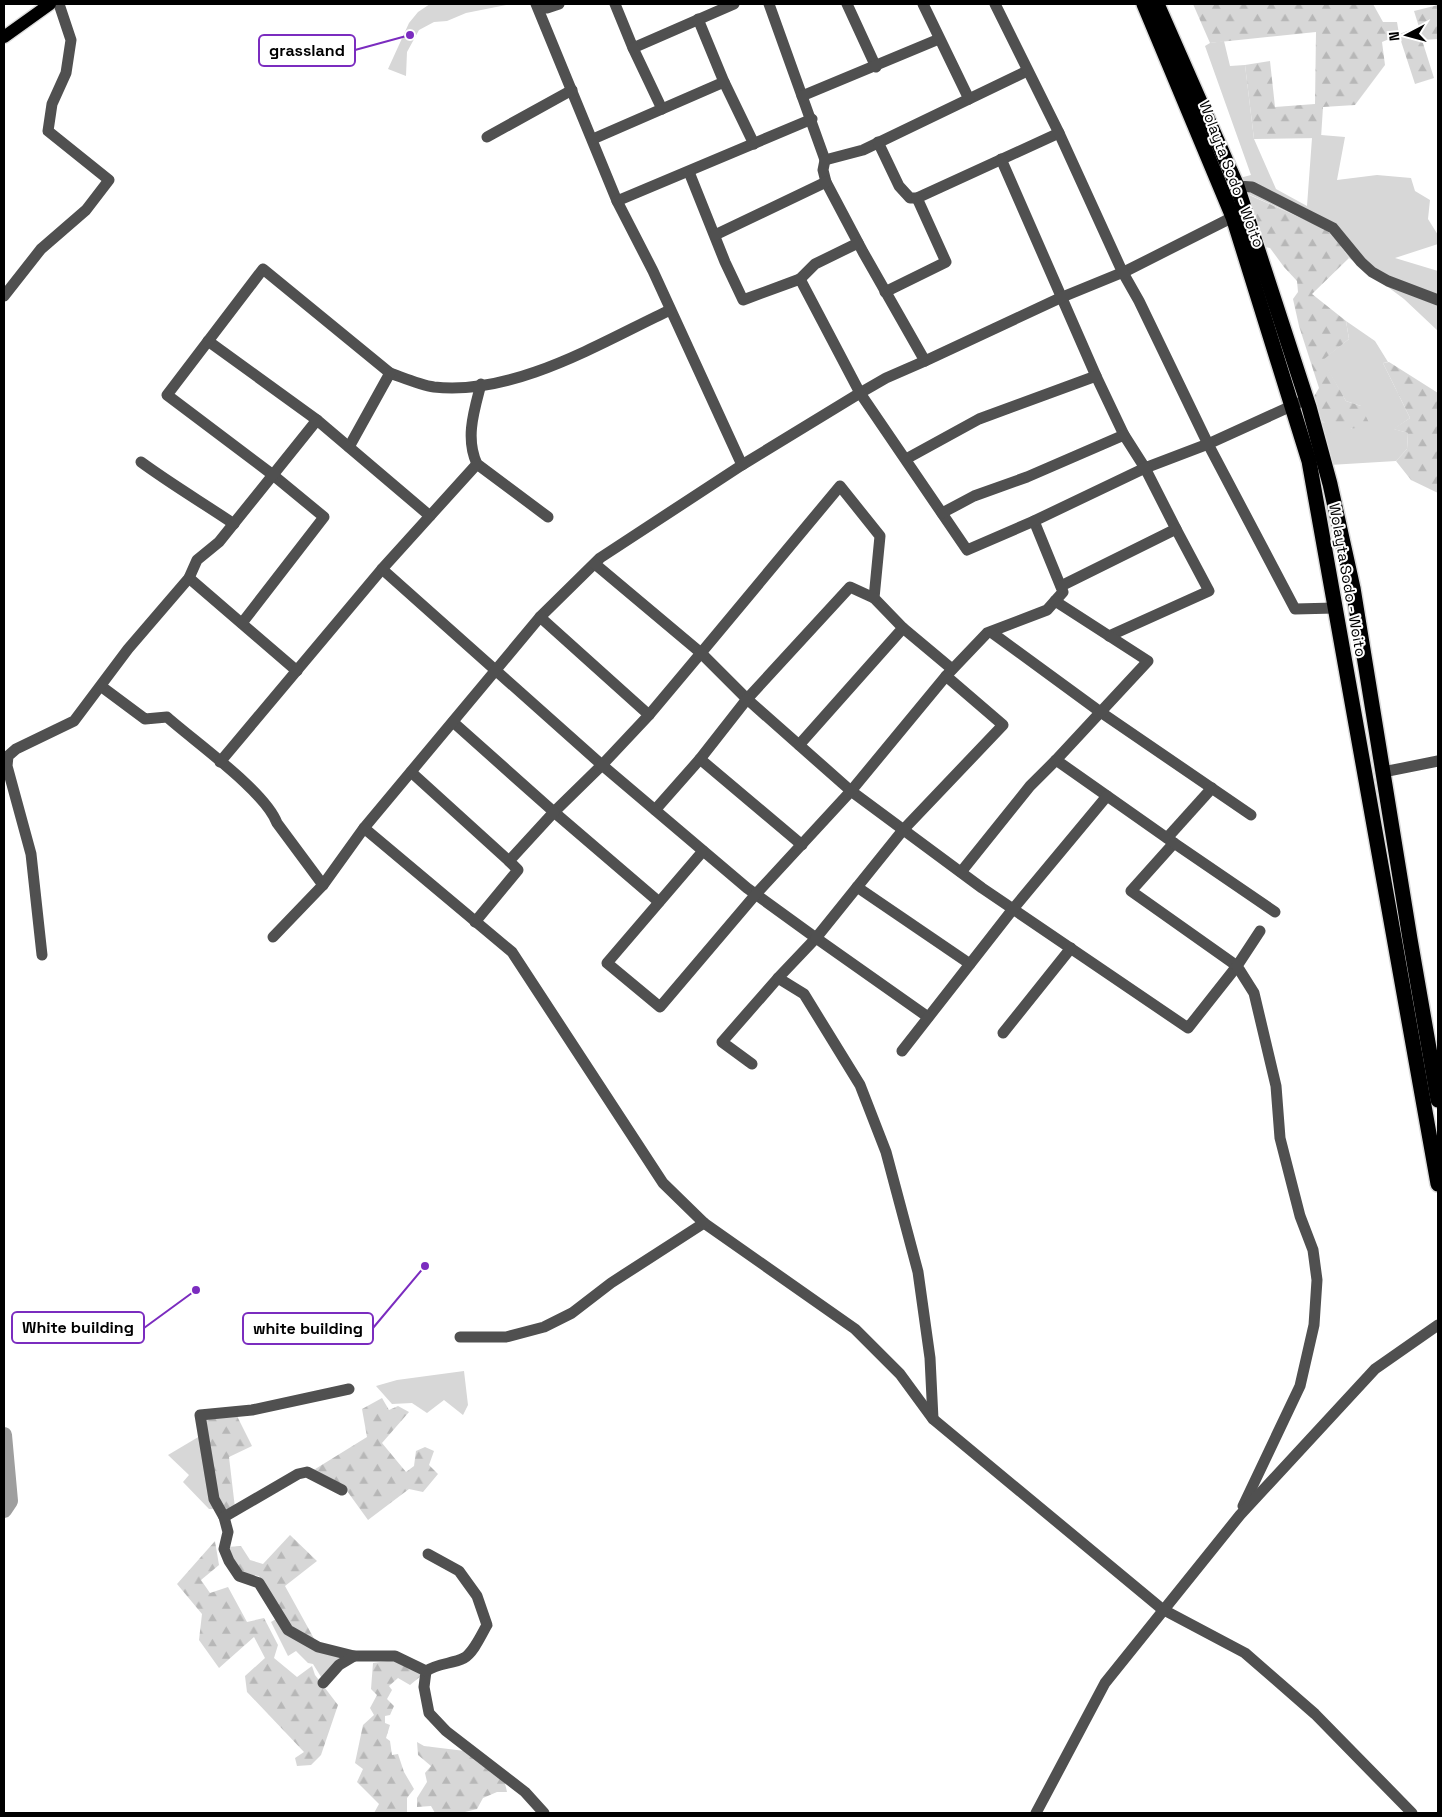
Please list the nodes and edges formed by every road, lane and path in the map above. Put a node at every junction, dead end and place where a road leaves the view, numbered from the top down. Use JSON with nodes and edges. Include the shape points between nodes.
{"nodes":[{"id":1,"x":59,"y":4,"type":"edge"},
{"id":2,"x":536,"y":4,"type":"edge"},
{"id":3,"x":545,"y":4,"type":"edge"},
{"id":4,"x":559,"y":4,"type":"edge"},
{"id":5,"x":615,"y":4,"type":"edge"},
{"id":6,"x":734,"y":4,"type":"edge"},
{"id":7,"x":769,"y":4,"type":"edge"},
{"id":8,"x":846,"y":4,"type":"edge"},
{"id":9,"x":923,"y":4,"type":"edge"},
{"id":10,"x":995,"y":4,"type":"edge"},
{"id":11,"x":1144,"y":4,"type":"edge"},
{"id":12,"x":1157,"y":4,"type":"edge"},
{"id":13,"x":43,"y":6,"type":"edge"},
{"id":14,"x":698,"y":20,"type":"junction"},
{"id":15,"x":4,"y":37,"type":"edge"},
{"id":16,"x":939,"y":39,"type":"junction"},
{"id":17,"x":633,"y":48,"type":"junction"},
{"id":18,"x":876,"y":67,"type":"junction"},
{"id":19,"x":1027,"y":71,"type":"junction"},
{"id":20,"x":724,"y":82,"type":"junction"},
{"id":21,"x":572,"y":90,"type":"junction"},
{"id":22,"x":802,"y":96,"type":"junction"},
{"id":23,"x":969,"y":99,"type":"junction"},
{"id":24,"x":662,"y":109,"type":"junction"},
{"id":25,"x":812,"y":119,"type":"junction"},
{"id":26,"x":1059,"y":133,"type":"junction"},
{"id":27,"x":487,"y":137,"type":"dead end"},
{"id":28,"x":593,"y":139,"type":"junction"},
{"id":29,"x":878,"y":142,"type":"junction"},
{"id":30,"x":754,"y":144,"type":"junction"},
{"id":31,"x":1001,"y":159,"type":"junction"},
{"id":32,"x":825,"y":160,"type":"junction"},
{"id":33,"x":689,"y":172,"type":"junction"},
{"id":34,"x":826,"y":182,"type":"junction"},
{"id":35,"x":1237,"y":186,"type":"junction"},
{"id":36,"x":917,"y":198,"type":"junction"},
{"id":37,"x":618,"y":201,"type":"junction"},
{"id":38,"x":1233,"y":217,"type":"junction"},
{"id":39,"x":715,"y":234,"type":"junction"},
{"id":40,"x":858,"y":243,"type":"junction"},
{"id":41,"x":1122,"y":271,"type":"junction"},
{"id":42,"x":800,"y":279,"type":"junction"},
{"id":43,"x":885,"y":292,"type":"junction"},
{"id":44,"x":4,"y":296,"type":"edge"},
{"id":45,"x":1060,"y":298,"type":"junction"},
{"id":46,"x":1438,"y":300,"type":"edge"},
{"id":47,"x":670,"y":310,"type":"junction"},
{"id":48,"x":208,"y":340,"type":"junction"},
{"id":49,"x":925,"y":361,"type":"junction"},
{"id":50,"x":390,"y":374,"type":"junction"},
{"id":51,"x":1096,"y":376,"type":"junction"},
{"id":52,"x":481,"y":384,"type":"junction"},
{"id":53,"x":860,"y":393,"type":"junction"},
{"id":54,"x":1307,"y":399,"type":"junction"},
{"id":55,"x":1292,"y":406,"type":"junction"},
{"id":56,"x":317,"y":420,"type":"junction"},
{"id":57,"x":1124,"y":435,"type":"junction"},
{"id":58,"x":1208,"y":444,"type":"junction"},
{"id":59,"x":349,"y":447,"type":"junction"},
{"id":60,"x":906,"y":459,"type":"junction"},
{"id":61,"x":141,"y":462,"type":"dead end"},
{"id":62,"x":477,"y":464,"type":"junction"},
{"id":63,"x":742,"y":465,"type":"junction"},
{"id":64,"x":1145,"y":468,"type":"junction"},
{"id":65,"x":272,"y":475,"type":"junction"},
{"id":66,"x":942,"y":513,"type":"junction"},
{"id":67,"x":430,"y":516,"type":"junction"},
{"id":68,"x":548,"y":517,"type":"dead end"},
{"id":69,"x":1034,"y":521,"type":"junction"},
{"id":70,"x":234,"y":524,"type":"junction"},
{"id":71,"x":1176,"y":529,"type":"junction"},
{"id":72,"x":595,"y":564,"type":"junction"},
{"id":73,"x":382,"y":569,"type":"junction"},
{"id":74,"x":189,"y":578,"type":"junction"},
{"id":75,"x":1061,"y":586,"type":"junction"},
{"id":76,"x":874,"y":598,"type":"junction"},
{"id":77,"x":1055,"y":601,"type":"junction"},
{"id":78,"x":1335,"y":608,"type":"junction"},
{"id":79,"x":540,"y":618,"type":"junction"},
{"id":80,"x":242,"y":623,"type":"junction"},
{"id":81,"x":903,"y":628,"type":"junction"},
{"id":82,"x":991,"y":632,"type":"junction"},
{"id":83,"x":1109,"y":636,"type":"junction"},
{"id":84,"x":1362,"y":643,"type":"junction"},
{"id":85,"x":1342,"y":646,"type":"junction"},
{"id":86,"x":701,"y":653,"type":"junction"},
{"id":87,"x":497,"y":670,"type":"junction"},
{"id":88,"x":297,"y":671,"type":"junction"},
{"id":89,"x":949,"y":673,"type":"junction"},
{"id":90,"x":102,"y":687,"type":"junction"},
{"id":91,"x":747,"y":699,"type":"junction"},
{"id":92,"x":1099,"y":711,"type":"junction"},
{"id":93,"x":649,"y":715,"type":"junction"},
{"id":94,"x":453,"y":722,"type":"junction"},
{"id":95,"x":800,"y":745,"type":"junction"},
{"id":96,"x":700,"y":759,"type":"junction"},
{"id":97,"x":1056,"y":760,"type":"junction"},
{"id":98,"x":5,"y":761,"type":"edge"},
{"id":99,"x":1438,"y":761,"type":"edge"},
{"id":100,"x":220,"y":762,"type":"junction"},
{"id":101,"x":602,"y":765,"type":"junction"},
{"id":102,"x":411,"y":772,"type":"junction"},
{"id":103,"x":1383,"y":772,"type":"junction"},
{"id":104,"x":1212,"y":788,"type":"junction"},
{"id":105,"x":852,"y":791,"type":"junction"},
{"id":106,"x":1107,"y":796,"type":"junction"},
{"id":107,"x":655,"y":810,"type":"junction"},
{"id":108,"x":554,"y":812,"type":"junction"},
{"id":109,"x":1250,"y":815,"type":"dead end"},
{"id":110,"x":364,"y":828,"type":"junction"},
{"id":111,"x":903,"y":830,"type":"junction"},
{"id":112,"x":1170,"y":840,"type":"junction"},
{"id":113,"x":802,"y":845,"type":"junction"},
{"id":114,"x":703,"y":851,"type":"junction"},
{"id":115,"x":508,"y":861,"type":"junction"},
{"id":116,"x":961,"y":872,"type":"junction"},
{"id":117,"x":323,"y":885,"type":"junction"},
{"id":118,"x":857,"y":887,"type":"junction"},
{"id":119,"x":756,"y":894,"type":"junction"},
{"id":120,"x":659,"y":902,"type":"junction"},
{"id":121,"x":1013,"y":909,"type":"junction"},
{"id":122,"x":1276,"y":912,"type":"dead end"},
{"id":123,"x":475,"y":922,"type":"junction"},
{"id":124,"x":1260,"y":931,"type":"dead end"},
{"id":125,"x":273,"y":937,"type":"dead end"},
{"id":126,"x":816,"y":938,"type":"junction"},
{"id":127,"x":1071,"y":948,"type":"junction"},
{"id":128,"x":42,"y":955,"type":"dead end"},
{"id":129,"x":970,"y":964,"type":"junction"},
{"id":130,"x":1237,"y":966,"type":"junction"},
{"id":131,"x":778,"y":978,"type":"junction"},
{"id":132,"x":928,"y":1017,"type":"junction"},
{"id":133,"x":1003,"y":1033,"type":"dead end"},
{"id":134,"x":902,"y":1051,"type":"dead end"},
{"id":135,"x":752,"y":1064,"type":"dead end"},
{"id":136,"x":1438,"y":1100,"type":"edge"},
{"id":137,"x":1438,"y":1184,"type":"edge"},
{"id":138,"x":704,"y":1223,"type":"junction"},
{"id":139,"x":1438,"y":1325,"type":"edge"},
{"id":140,"x":460,"y":1337,"type":"dead end"},
{"id":141,"x":349,"y":1389,"type":"dead end"},
{"id":142,"x":933,"y":1419,"type":"junction"},
{"id":143,"x":342,"y":1490,"type":"dead end"},
{"id":144,"x":1240,"y":1514,"type":"junction"},
{"id":145,"x":224,"y":1517,"type":"junction"},
{"id":146,"x":428,"y":1554,"type":"dead end"},
{"id":147,"x":1162,"y":1609,"type":"junction"},
{"id":148,"x":354,"y":1656,"type":"junction"},
{"id":149,"x":426,"y":1671,"type":"junction"},
{"id":150,"x":323,"y":1683,"type":"dead end"},
{"id":151,"x":544,"y":1813,"type":"edge"},
{"id":152,"x":1036,"y":1813,"type":"edge"},
{"id":153,"x":1412,"y":1813,"type":"edge"}],
"edges":[{"from":1,"to":44,"type":"street","via":[[71,40],[66,73],[52,104],[48,131],[109,180],[86,210],[41,249]]},
{"from":2,"to":21,"type":"street"},
{"from":3,"to":4,"type":"street","via":[[547,8]]},
{"from":5,"to":17,"type":"street"},
{"from":6,"to":14,"type":"street"},
{"from":7,"to":22,"type":"street"},
{"from":8,"to":18,"type":"street"},
{"from":9,"to":16,"type":"street"},
{"from":10,"to":19,"type":"street"},
{"from":11,"to":38,"type":"highway","name":"Wolayta Sodo - Woito"},
{"from":12,"to":35,"type":"highway","name":"Wolayta Sodo - Woito"},
{"from":13,"to":15,"type":"main road"},
{"from":14,"to":17,"type":"street"},
{"from":14,"to":20,"type":"street"},
{"from":16,"to":18,"type":"street"},
{"from":16,"to":23,"type":"street"},
{"from":17,"to":24,"type":"street"},
{"from":18,"to":22,"type":"street"},
{"from":19,"to":23,"type":"street"},
{"from":19,"to":26,"type":"street"},
{"from":20,"to":24,"type":"street"},
{"from":20,"to":30,"type":"street"},
{"from":21,"to":27,"type":"street"},
{"from":21,"to":28,"type":"street"},
{"from":22,"to":25,"type":"street"},
{"from":23,"to":29,"type":"street"},
{"from":24,"to":28,"type":"street"},
{"from":25,"to":30,"type":"street"},
{"from":25,"to":32,"type":"street"},
{"from":26,"to":31,"type":"street"},
{"from":26,"to":41,"type":"street"},
{"from":28,"to":37,"type":"street"},
{"from":29,"to":32,"type":"street","via":[[863,150]]},
{"from":29,"to":36,"type":"street","via":[[899,186],[910,198]]},
{"from":30,"to":33,"type":"street"},
{"from":31,"to":36,"type":"street"},
{"from":31,"to":45,"type":"street"},
{"from":32,"to":34,"type":"street","via":[[822,170]]},
{"from":33,"to":37,"type":"street"},
{"from":33,"to":39,"type":"street"},
{"from":34,"to":39,"type":"street"},
{"from":34,"to":40,"type":"street"},
{"from":35,"to":46,"type":"street","via":[[1252,187],[1333,228],[1372,272]]},
{"from":35,"to":54,"type":"highway","name":"Wolayta Sodo - Woito"},
{"from":36,"to":43,"type":"street","via":[[946,262]]},
{"from":37,"to":47,"type":"street"},
{"from":38,"to":41,"type":"street"},
{"from":38,"to":55,"type":"highway","name":"Wolayta Sodo - Woito"},
{"from":39,"to":42,"type":"street","via":[[724,262],[743,300]]},
{"from":40,"to":42,"type":"street","via":[[815,264]]},
{"from":40,"to":43,"type":"street"},
{"from":41,"to":45,"type":"street"},
{"from":41,"to":58,"type":"street"},
{"from":42,"to":53,"type":"street"},
{"from":43,"to":49,"type":"street"},
{"from":45,"to":49,"type":"street"},
{"from":45,"to":51,"type":"street"},
{"from":47,"to":52,"type":"street","via":[[560,362],[509,380]]},
{"from":47,"to":63,"type":"street"},
{"from":48,"to":50,"type":"street","via":[[263,270]]},
{"from":48,"to":56,"type":"street"},
{"from":48,"to":65,"type":"street","via":[[166,395]]},
{"from":49,"to":53,"type":"street"},
{"from":50,"to":52,"type":"street","via":[[433,387]]},
{"from":50,"to":59,"type":"street"},
{"from":51,"to":57,"type":"street"},
{"from":51,"to":60,"type":"street","via":[[979,420]]},
{"from":52,"to":62,"type":"street","via":[[471,435]]},
{"from":53,"to":60,"type":"street"},
{"from":53,"to":63,"type":"street"},
{"from":54,"to":55,"type":"street"},
{"from":54,"to":84,"type":"highway","name":"Wolayta Sodo - Woito","via":[[1330,484]]},
{"from":55,"to":58,"type":"street"},
{"from":55,"to":78,"type":"highway","name":"Wolayta Sodo - Woito","via":[[1309,461]]},
{"from":56,"to":59,"type":"street"},
{"from":56,"to":65,"type":"street"},
{"from":57,"to":64,"type":"street"},
{"from":57,"to":66,"type":"street","via":[[974,496]]},
{"from":58,"to":64,"type":"street"},
{"from":58,"to":78,"type":"street","via":[[1295,609]]},
{"from":59,"to":67,"type":"street"},
{"from":60,"to":66,"type":"street"},
{"from":61,"to":70,"type":"street"},
{"from":62,"to":67,"type":"street"},
{"from":62,"to":68,"type":"street"},
{"from":63,"to":72,"type":"street"},
{"from":64,"to":69,"type":"street"},
{"from":64,"to":71,"type":"street"},
{"from":65,"to":70,"type":"street"},
{"from":65,"to":80,"type":"street","via":[[324,517]]},
{"from":66,"to":69,"type":"street","via":[[967,550]]},
{"from":67,"to":73,"type":"street"},
{"from":69,"to":75,"type":"street"},
{"from":70,"to":74,"type":"street","via":[[198,560]]},
{"from":71,"to":75,"type":"street"},
{"from":71,"to":83,"type":"street","via":[[1209,591]]},
{"from":72,"to":79,"type":"street"},
{"from":72,"to":86,"type":"street"},
{"from":73,"to":87,"type":"street"},
{"from":73,"to":88,"type":"street"},
{"from":74,"to":80,"type":"street"},
{"from":74,"to":90,"type":"street","via":[[128,649]]},
{"from":75,"to":77,"type":"street","via":[[1063,592]]},
{"from":76,"to":81,"type":"street"},
{"from":76,"to":86,"type":"street","via":[[880,536],[840,486]]},
{"from":76,"to":91,"type":"street","via":[[850,587]]},
{"from":77,"to":82,"type":"street","via":[[1047,610]]},
{"from":77,"to":83,"type":"street"},
{"from":78,"to":85,"type":"highway","name":"Wolayta Sodo - Woito"},
{"from":79,"to":87,"type":"street"},
{"from":79,"to":93,"type":"street"},
{"from":80,"to":88,"type":"street"},
{"from":81,"to":89,"type":"street"},
{"from":81,"to":95,"type":"street"},
{"from":82,"to":89,"type":"street"},
{"from":82,"to":92,"type":"street"},
{"from":83,"to":92,"type":"street","via":[[1148,661]]},
{"from":84,"to":85,"type":"highway"},
{"from":84,"to":103,"type":"highway","name":"Wolayta Sodo - Woito"},
{"from":85,"to":137,"type":"highway","name":"Wolayta Sodo - Woito"},
{"from":86,"to":91,"type":"street"},
{"from":86,"to":93,"type":"street"},
{"from":87,"to":94,"type":"street"},
{"from":87,"to":101,"type":"street"},
{"from":88,"to":100,"type":"street"},
{"from":89,"to":105,"type":"street"},
{"from":89,"to":111,"type":"street","via":[[1003,725]]},
{"from":90,"to":98,"type":"street","via":[[74,721],[16,749]]},
{"from":90,"to":100,"type":"street","via":[[145,719],[167,717]]},
{"from":91,"to":95,"type":"street"},
{"from":91,"to":96,"type":"street"},
{"from":92,"to":97,"type":"street"},
{"from":92,"to":104,"type":"street"},
{"from":93,"to":101,"type":"street"},
{"from":94,"to":102,"type":"street"},
{"from":94,"to":108,"type":"street"},
{"from":95,"to":105,"type":"street"},
{"from":96,"to":107,"type":"street"},
{"from":96,"to":113,"type":"street"},
{"from":97,"to":106,"type":"street"},
{"from":97,"to":116,"type":"street","via":[[1030,786]]},
{"from":98,"to":128,"type":"street","via":[[31,854]]},
{"from":99,"to":103,"type":"street"},
{"from":100,"to":117,"type":"street","via":[[265,802]]},
{"from":101,"to":107,"type":"street"},
{"from":101,"to":108,"type":"street"},
{"from":102,"to":110,"type":"street"},
{"from":102,"to":115,"type":"street"},
{"from":103,"to":136,"type":"highway","name":"Wolayta Sodo - Woito"},
{"from":104,"to":109,"type":"street"},
{"from":104,"to":112,"type":"street"},
{"from":105,"to":111,"type":"street"},
{"from":105,"to":113,"type":"street"},
{"from":106,"to":112,"type":"street"},
{"from":106,"to":121,"type":"street"},
{"from":107,"to":114,"type":"street"},
{"from":108,"to":115,"type":"street"},
{"from":108,"to":120,"type":"street"},
{"from":110,"to":117,"type":"street"},
{"from":110,"to":123,"type":"street"},
{"from":111,"to":116,"type":"street"},
{"from":111,"to":118,"type":"street"},
{"from":112,"to":122,"type":"street"},
{"from":112,"to":130,"type":"street","via":[[1131,891]]},
{"from":113,"to":119,"type":"street"},
{"from":114,"to":119,"type":"street"},
{"from":114,"to":120,"type":"street"},
{"from":115,"to":123,"type":"street","via":[[518,870]]},
{"from":116,"to":121,"type":"street"},
{"from":117,"to":125,"type":"street"},
{"from":118,"to":126,"type":"street"},
{"from":118,"to":129,"type":"street"},
{"from":119,"to":120,"type":"street","via":[[660,1007],[607,964]]},
{"from":119,"to":126,"type":"street"},
{"from":121,"to":127,"type":"street"},
{"from":121,"to":129,"type":"street"},
{"from":123,"to":138,"type":"street","via":[[512,952],[663,1183]]},
{"from":124,"to":130,"type":"street"},
{"from":126,"to":131,"type":"street"},
{"from":126,"to":132,"type":"street"},
{"from":127,"to":130,"type":"street","via":[[1188,1028]]},
{"from":127,"to":133,"type":"street"},
{"from":129,"to":132,"type":"street"},
{"from":130,"to":144,"type":"street","via":[[1254,992],[1276,1086],[1280,1138],[1300,1216],[1313,1250],[1316,1280],[1314,1325],[1300,1386]]},
{"from":131,"to":135,"type":"street","via":[[722,1042]]},
{"from":131,"to":142,"type":"street","via":[[804,994],[860,1085],[886,1152],[918,1272],[930,1358]]},
{"from":132,"to":134,"type":"street"},
{"from":138,"to":140,"type":"street","via":[[572,1313],[544,1327],[506,1337]]},
{"from":138,"to":142,"type":"street","via":[[855,1329],[900,1374]]},
{"from":139,"to":144,"type":"street","via":[[1375,1369]]},
{"from":141,"to":145,"type":"street","via":[[252,1410],[200,1416],[214,1500]]},
{"from":142,"to":147,"type":"street"},
{"from":143,"to":145,"type":"street","via":[[307,1472],[298,1474]]},
{"from":144,"to":147,"type":"street"},
{"from":145,"to":148,"type":"street","via":[[228,1532],[224,1549],[229,1561],[238,1576],[259,1583],[288,1630],[318,1647]]},
{"from":146,"to":149,"type":"street","via":[[458,1571],[477,1596],[487,1625],[469,1654]]},
{"from":147,"to":152,"type":"street","via":[[1105,1683]]},
{"from":147,"to":153,"type":"street","via":[[1245,1653],[1315,1714]]},
{"from":148,"to":149,"type":"street","via":[[395,1656]]},
{"from":148,"to":150,"type":"street"},
{"from":149,"to":151,"type":"street","via":[[424,1687],[429,1713],[524,1792]]}]}
